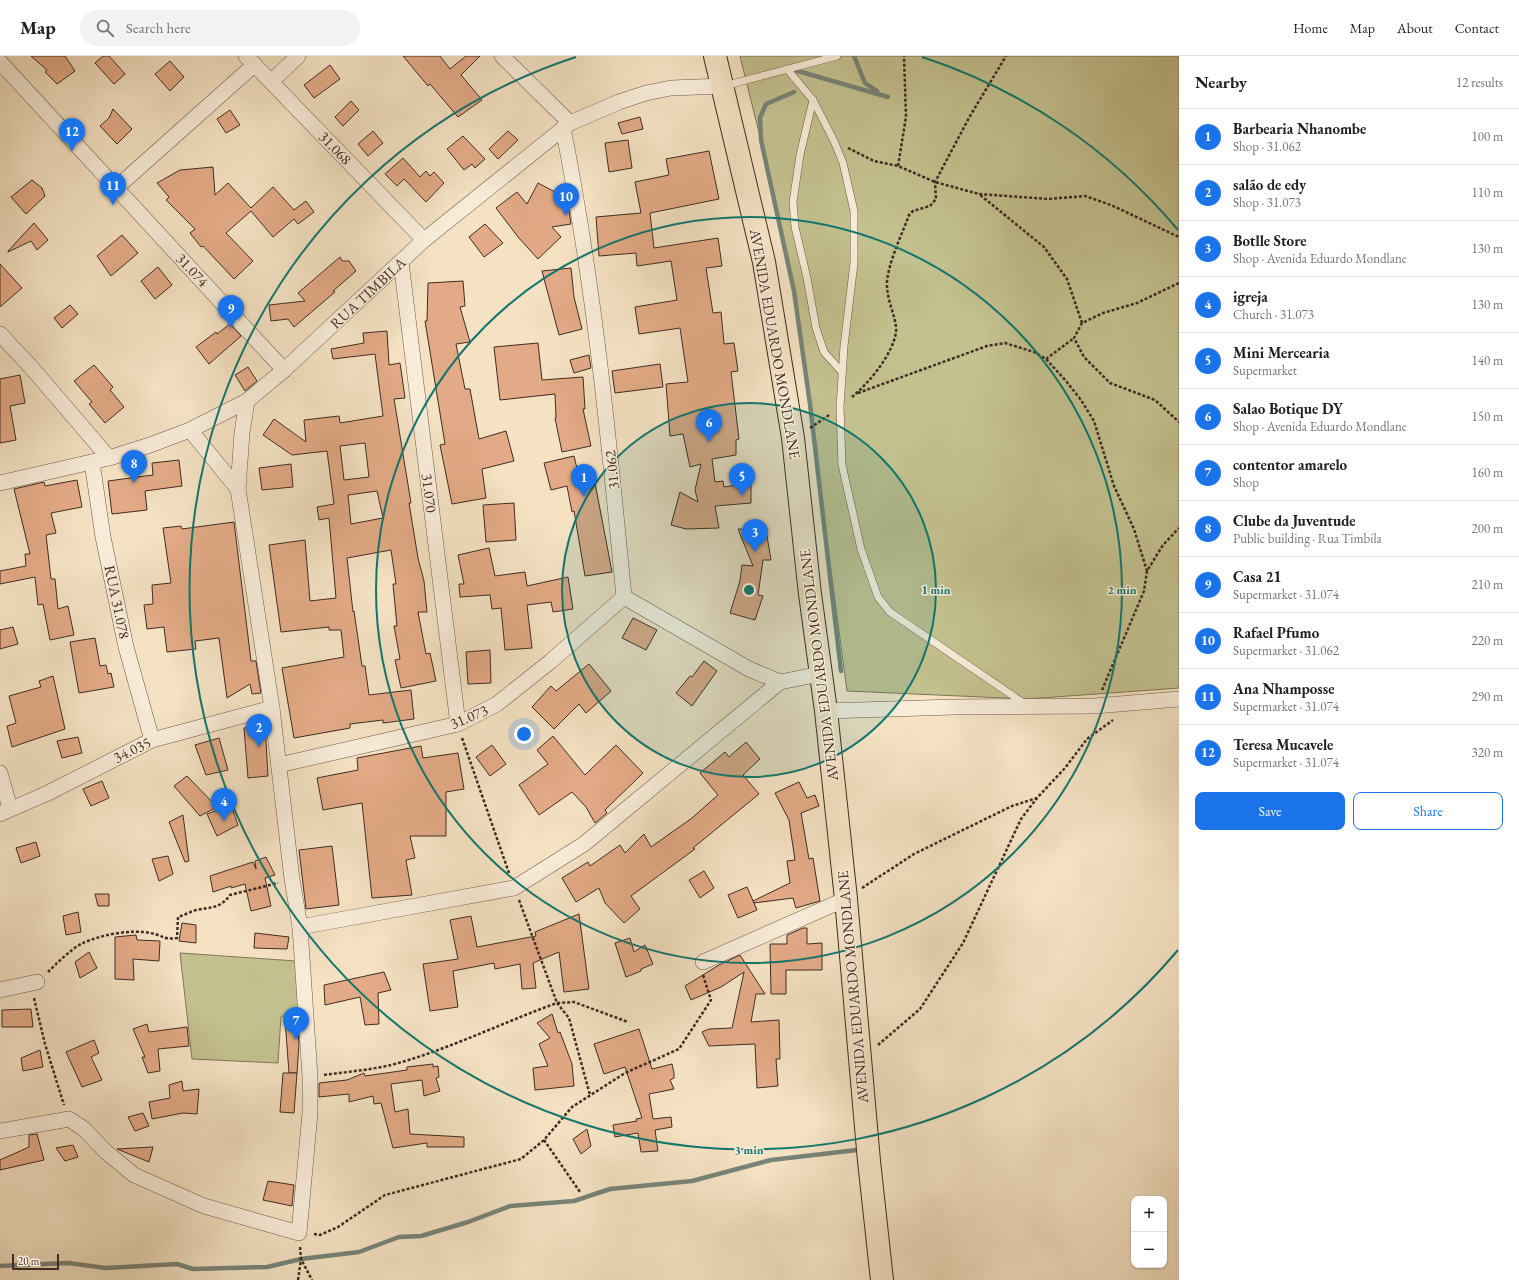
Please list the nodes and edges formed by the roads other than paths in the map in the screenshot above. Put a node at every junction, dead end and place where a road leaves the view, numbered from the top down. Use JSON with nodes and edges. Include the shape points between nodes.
{"nodes":[{"id":1,"x":298,"y":56,"type":"edge"},
{"id":2,"x":502,"y":56,"type":"edge"},
{"id":3,"x":715,"y":56,"type":"edge"},
{"id":4,"x":837,"y":56,"type":"edge"},
{"id":5,"x":250,"y":60,"type":"edge"},
{"id":6,"x":0,"y":62,"type":"edge"},
{"id":7,"x":787,"y":69,"type":"junction"},
{"id":8,"x":272,"y":81,"type":"junction"},
{"id":9,"x":723,"y":86,"type":"junction"},
{"id":10,"x":813,"y":100,"type":"junction"},
{"id":11,"x":567,"y":126,"type":"junction"},
{"id":12,"x":116,"y":188,"type":"junction"},
{"id":13,"x":424,"y":240,"type":"junction"},
{"id":14,"x":401,"y":262,"type":"junction"},
{"id":15,"x":0,"y":334,"type":"edge"},
{"id":16,"x":284,"y":370,"type":"junction"},
{"id":17,"x":842,"y":372,"type":"junction"},
{"id":18,"x":247,"y":401,"type":"junction"},
{"id":19,"x":190,"y":430,"type":"junction"},
{"id":20,"x":109,"y":458,"type":"junction"},
{"id":21,"x":92,"y":462,"type":"junction"},
{"id":22,"x":0,"y":483,"type":"edge"},
{"id":23,"x":238,"y":489,"type":"junction"},
{"id":24,"x":624,"y":597,"type":"junction"},
{"id":25,"x":820,"y":674,"type":"junction"},
{"id":26,"x":780,"y":682,"type":"junction"},
{"id":27,"x":1179,"y":699,"type":"edge"},
{"id":28,"x":1026,"y":706,"type":"junction"},
{"id":29,"x":272,"y":708,"type":"junction"},
{"id":30,"x":826,"y":711,"type":"junction"},
{"id":31,"x":458,"y":724,"type":"junction"},
{"id":32,"x":152,"y":740,"type":"junction"},
{"id":33,"x":280,"y":765,"type":"junction"},
{"id":34,"x":0,"y":773,"type":"edge"},
{"id":35,"x":5,"y":811,"type":"edge"},
{"id":36,"x":846,"y":899,"type":"junction"},
{"id":37,"x":300,"y":927,"type":"junction"},
{"id":38,"x":703,"y":962,"type":"road end"},
{"id":39,"x":37,"y":982,"type":"road end"},
{"id":40,"x":0,"y":990,"type":"edge"},
{"id":41,"x":0,"y":1131,"type":"edge"},
{"id":42,"x":882,"y":1280,"type":"edge"}],
"edges":[{"from":1,"to":8,"type":"street"},
{"from":2,"to":11,"type":"street"},
{"from":3,"to":9,"type":"main road","name":"AVENIDA EDUARDO MONDLANE"},
{"from":4,"to":7,"type":"lane"},
{"from":5,"to":8,"type":"street","name":"31.068"},
{"from":5,"to":12,"type":"street"},
{"from":6,"to":12,"type":"street","name":"31.074"},
{"from":7,"to":9,"type":"lane"},
{"from":7,"to":10,"type":"lane"},
{"from":8,"to":13,"type":"street","name":"31.068"},
{"from":9,"to":11,"type":"street","name":"RUA TIMBILA","via":[[671,88],[646,93],[619,102]]},
{"from":9,"to":25,"type":"main road","name":"AVENIDA EDUARDO MONDLANE","via":[[764,262],[781,361],[793,438]]},
{"from":10,"to":17,"type":"lane","via":[[843,164],[854,210],[854,263]]},
{"from":10,"to":17,"type":"lane","via":[[800,155],[793,202],[795,227],[816,328],[824,352]]},
{"from":11,"to":13,"type":"street","name":"RUA TIMBILA"},
{"from":11,"to":24,"type":"street","name":"31.062","via":[[604,390]]},
{"from":12,"to":16,"type":"street","name":"31.074"},
{"from":13,"to":14,"type":"street","name":"RUA TIMBILA"},
{"from":14,"to":16,"type":"street","name":"RUA TIMBILA"},
{"from":14,"to":31,"type":"street","name":"31.070"},
{"from":15,"to":20,"type":"street"},
{"from":16,"to":18,"type":"street","name":"RUA TIMBILA"},
{"from":17,"to":28,"type":"lane","via":[[842,465],[861,549],[878,597],[890,612]]},
{"from":18,"to":19,"type":"street","name":"RUA TIMBILA"},
{"from":18,"to":23,"type":"street"},
{"from":19,"to":20,"type":"street","name":"RUA TIMBILA","via":[[150,446]]},
{"from":19,"to":23,"type":"street"},
{"from":20,"to":21,"type":"street","name":"RUA TIMBILA"},
{"from":21,"to":22,"type":"street","name":"RUA TIMBILA"},
{"from":21,"to":32,"type":"street","name":"RUA 31.078","via":[[103,536],[126,647]]},
{"from":23,"to":29,"type":"street"},
{"from":24,"to":26,"type":"street","via":[[749,669]]},
{"from":24,"to":31,"type":"street","name":"31.073","via":[[498,704]]},
{"from":25,"to":26,"type":"street"},
{"from":25,"to":30,"type":"main road","name":"AVENIDA EDUARDO MONDLANE"},
{"from":26,"to":37,"type":"street","via":[[584,844],[514,888]]},
{"from":27,"to":28,"type":"street","via":[[1095,706]]},
{"from":28,"to":30,"type":"street"},
{"from":29,"to":32,"type":"street","name":"34.035"},
{"from":29,"to":33,"type":"street"},
{"from":30,"to":36,"type":"main road","name":"AVENIDA EDUARDO MONDLANE"},
{"from":31,"to":33,"type":"street","name":"31.073"},
{"from":32,"to":35,"type":"street","name":"34.035","via":[[48,793]]},
{"from":33,"to":37,"type":"street","via":[[292,879]]},
{"from":34,"to":35,"type":"street"},
{"from":36,"to":38,"type":"street"},
{"from":36,"to":42,"type":"main road","name":"AVENIDA EDUARDO MONDLANE"},
{"from":37,"to":41,"type":"street","via":[[310,1113],[299,1233],[204,1206],[134,1175],[69,1118]]},
{"from":39,"to":40,"type":"street"}]}
